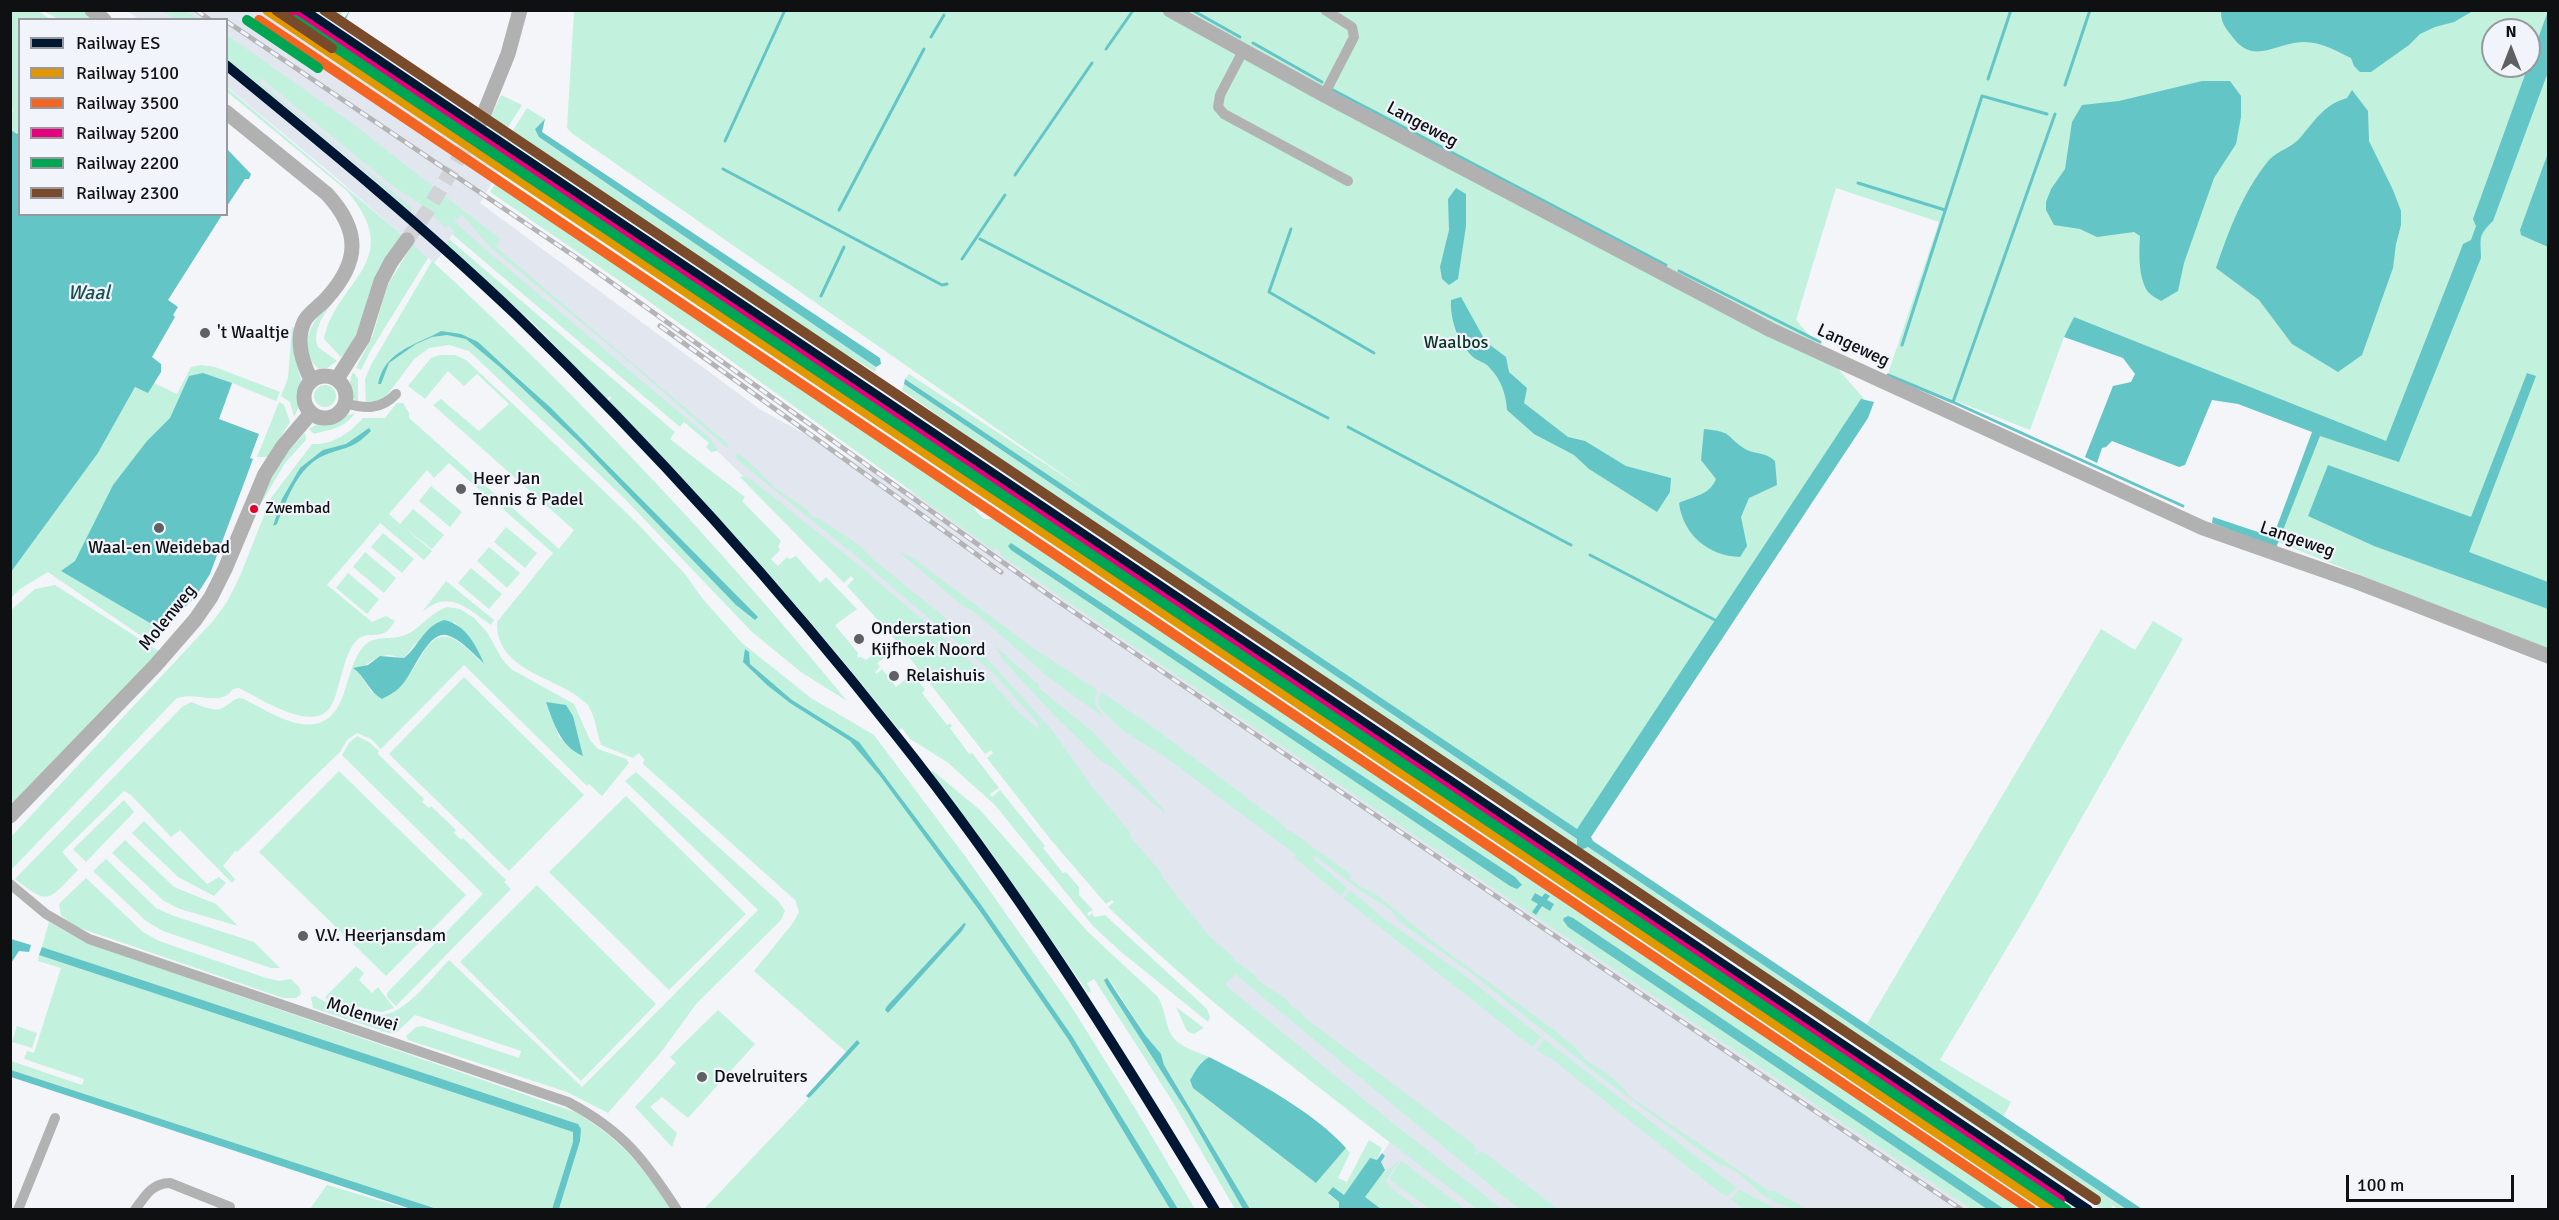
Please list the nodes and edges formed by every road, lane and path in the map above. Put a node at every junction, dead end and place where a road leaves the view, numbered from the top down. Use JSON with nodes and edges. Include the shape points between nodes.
{"nodes":[{"id":1,"x":520,"y":10,"type":"edge"},
{"id":2,"x":1170,"y":10,"type":"edge"},
{"id":3,"x":1325,"y":10,"type":"edge"},
{"id":4,"x":1243,"y":51,"type":"junction"},
{"id":5,"x":1324,"y":94,"type":"junction"},
{"id":6,"x":228,"y":114,"type":"edge"},
{"id":7,"x":481,"y":121,"type":"tunnel mouth"},
{"id":8,"x":1347,"y":181,"type":"dead end"},
{"id":9,"x":407,"y":240,"type":"tunnel mouth"},
{"id":10,"x":337,"y":379,"type":"junction"},
{"id":11,"x":311,"y":380,"type":"junction"},
{"id":12,"x":396,"y":394,"type":"dead end"},
{"id":13,"x":345,"y":403,"type":"junction"},
{"id":14,"x":311,"y":413,"type":"junction"},
{"id":15,"x":2548,"y":657,"type":"edge"},
{"id":16,"x":10,"y":816,"type":"edge"},
{"id":17,"x":10,"y":884,"type":"edge"},
{"id":18,"x":55,"y":1118,"type":"dead end"},
{"id":19,"x":230,"y":1207,"type":"dead end"},
{"id":20,"x":18,"y":1209,"type":"edge"},
{"id":21,"x":135,"y":1209,"type":"edge"},
{"id":22,"x":677,"y":1209,"type":"edge"}],
"edges":[{"from":1,"to":7,"type":"main road","via":[[508,54]]},
{"from":2,"to":4,"type":"main road","name":"Langeweg"},
{"from":3,"to":5,"type":"street","via":[[1352,27],[1354,37]]},
{"from":4,"to":5,"type":"main road","name":"Langeweg"},
{"from":4,"to":8,"type":"street","via":[[1220,95],[1218,108]]},
{"from":5,"to":15,"type":"main road","name":"Langeweg","via":[[1761,325],[1847,365],[2204,528]]},
{"from":6,"to":11,"type":"main road","via":[[327,194],[350,225],[354,240],[347,268],[329,295],[304,321],[300,349]]},
{"from":9,"to":10,"type":"main road","via":[[381,281],[363,338]]},
{"from":10,"to":11,"type":"main road","via":[[324,375]]},
{"from":10,"to":13,"type":"main road","via":[[345,389]]},
{"from":11,"to":14,"type":"main road","via":[[303,396]]},
{"from":12,"to":13,"type":"street","via":[[388,403],[376,407]]},
{"from":13,"to":14,"type":"main road","via":[[331,417]]},
{"from":14,"to":16,"type":"main road","name":"Molenweg","via":[[265,474],[225,569],[195,620]]},
{"from":17,"to":22,"type":"street","name":"Molenwei","via":[[46,914],[100,944],[568,1102],[628,1142]]},
{"from":18,"to":20,"type":"street"},
{"from":19,"to":21,"type":"street","via":[[170,1183],[160,1183],[148,1191]]}]}
